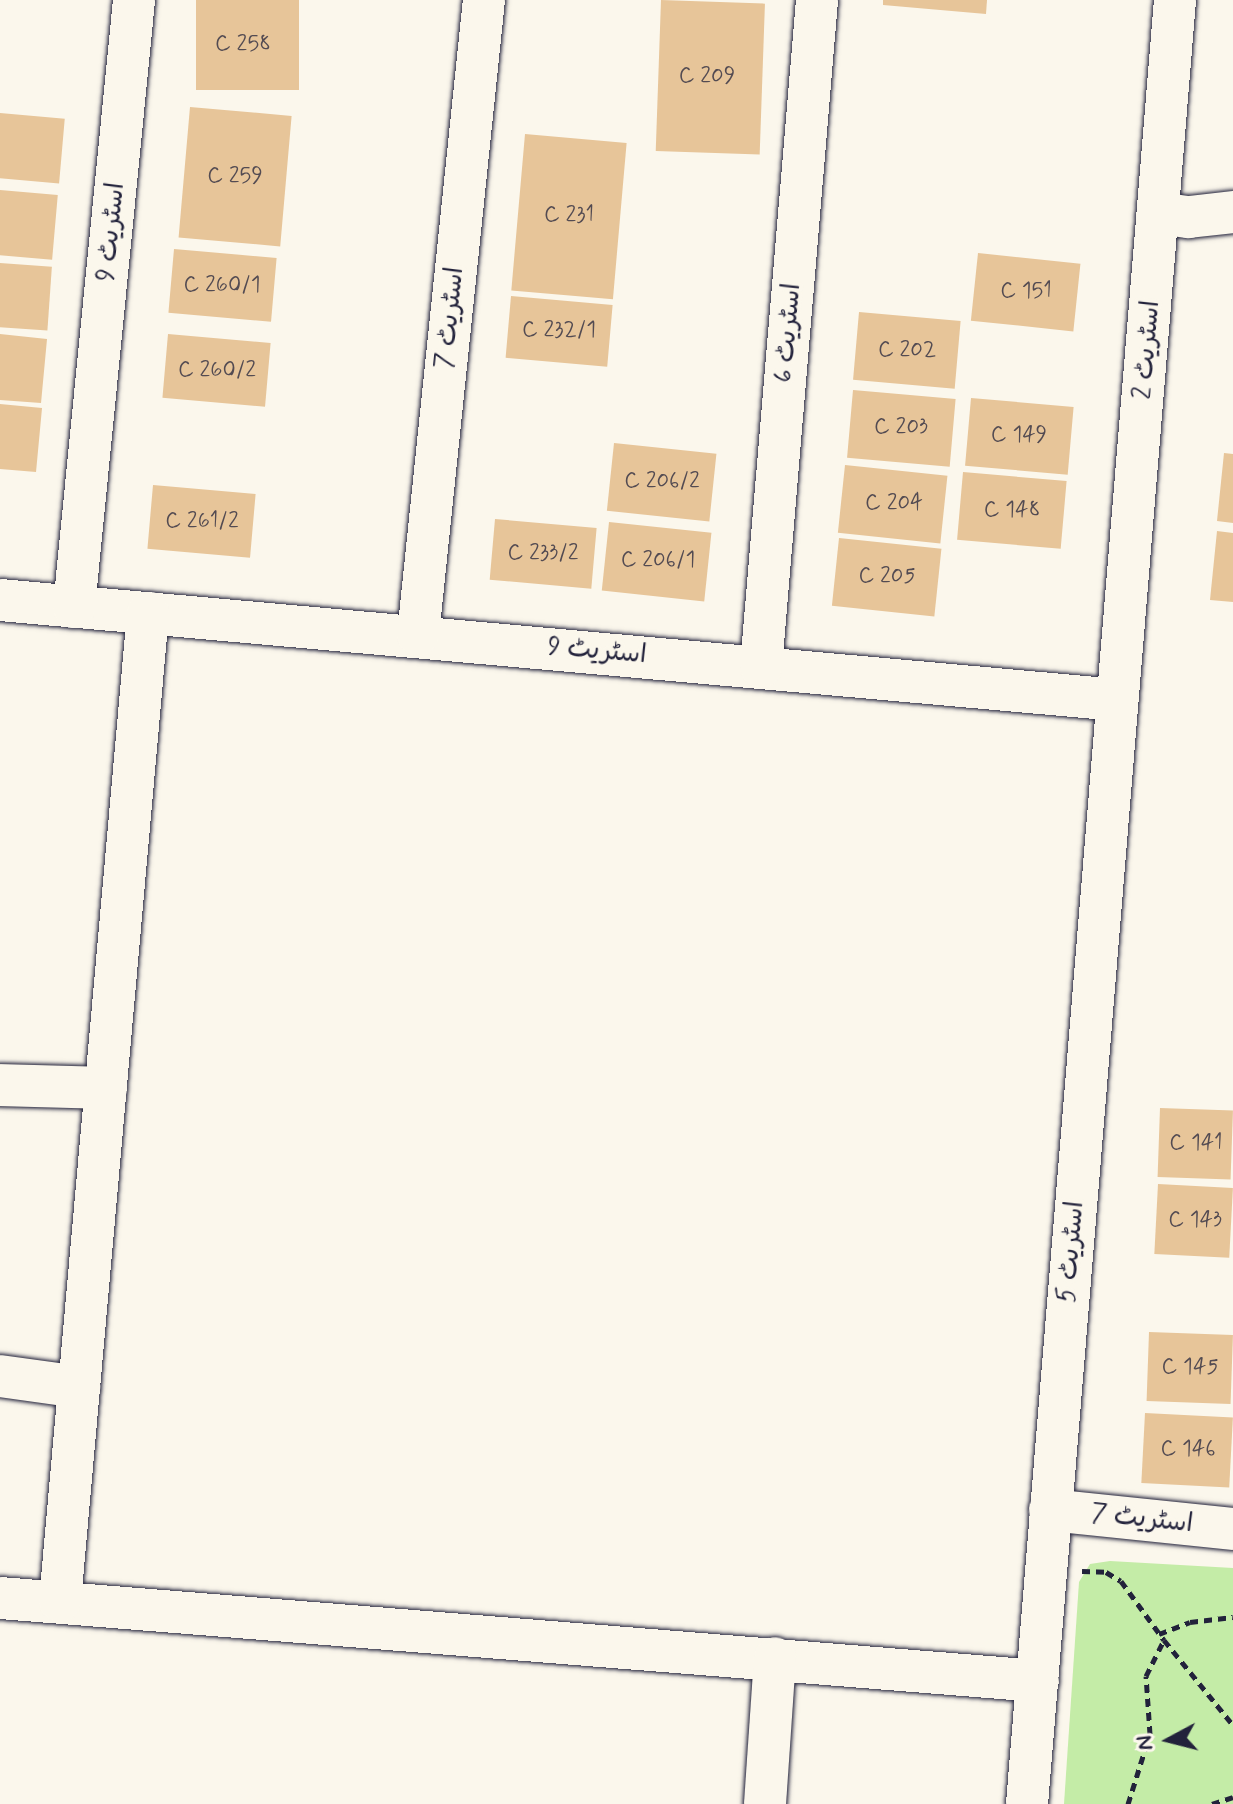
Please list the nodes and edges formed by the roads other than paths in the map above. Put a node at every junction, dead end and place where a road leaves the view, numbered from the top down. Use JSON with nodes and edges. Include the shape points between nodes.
{"nodes":[{"id":1,"x":134,"y":0,"type":"edge"},
{"id":2,"x":484,"y":0,"type":"edge"},
{"id":3,"x":817,"y":0,"type":"edge"},
{"id":4,"x":1175,"y":0,"type":"edge"},
{"id":5,"x":1233,"y":212,"type":"edge"},
{"id":6,"x":1159,"y":213,"type":"junction"},
{"id":7,"x":0,"y":600,"type":"edge"},
{"id":8,"x":74,"y":607,"type":"junction"},
{"id":9,"x":148,"y":613,"type":"junction"},
{"id":10,"x":418,"y":635,"type":"junction"},
{"id":11,"x":761,"y":667,"type":"junction"},
{"id":12,"x":1118,"y":700,"type":"junction"},
{"id":13,"x":0,"y":1085,"type":"edge"},
{"id":14,"x":106,"y":1088,"type":"junction"},
{"id":15,"x":0,"y":1376,"type":"edge"},
{"id":16,"x":79,"y":1387,"type":"junction"},
{"id":17,"x":1050,"y":1510,"type":"junction"},
{"id":18,"x":1233,"y":1529,"type":"edge"},
{"id":19,"x":0,"y":1598,"type":"edge"},
{"id":20,"x":60,"y":1601,"type":"junction"},
{"id":21,"x":775,"y":1658,"type":"junction"},
{"id":22,"x":1038,"y":1681,"type":"junction"},
{"id":23,"x":765,"y":1804,"type":"edge"},
{"id":24,"x":1027,"y":1804,"type":"edge"}],
"edges":[{"from":1,"to":8,"type":"street","name":"اسٹریٹ 9"},
{"from":2,"to":10,"type":"street","name":"اسٹریٹ 7"},
{"from":3,"to":11,"type":"street","name":"اسٹریٹ 6"},
{"from":4,"to":6,"type":"street","name":"اسٹریٹ 2"},
{"from":5,"to":6,"type":"street","via":[[1189,217]]},
{"from":6,"to":12,"type":"street","name":"اسٹریٹ 2"},
{"from":7,"to":8,"type":"street","name":"اسٹریٹ 9"},
{"from":8,"to":9,"type":"street","name":"اسٹریٹ 9"},
{"from":9,"to":10,"type":"street","name":"اسٹریٹ 9"},
{"from":9,"to":14,"type":"street"},
{"from":10,"to":11,"type":"street","name":"اسٹریٹ 9"},
{"from":11,"to":12,"type":"street","name":"اسٹریٹ 9"},
{"from":12,"to":17,"type":"street","name":"اسٹریٹ 5"},
{"from":13,"to":14,"type":"street"},
{"from":14,"to":16,"type":"street"},
{"from":15,"to":16,"type":"street"},
{"from":16,"to":20,"type":"street"},
{"from":17,"to":18,"type":"street","name":"اسٹریٹ 7"},
{"from":17,"to":22,"type":"street","name":"اسٹریٹ 5"},
{"from":19,"to":20,"type":"street"},
{"from":20,"to":21,"type":"street"},
{"from":21,"to":22,"type":"street"},
{"from":21,"to":23,"type":"street"},
{"from":22,"to":24,"type":"street","name":"اسٹریٹ 5"}]}
